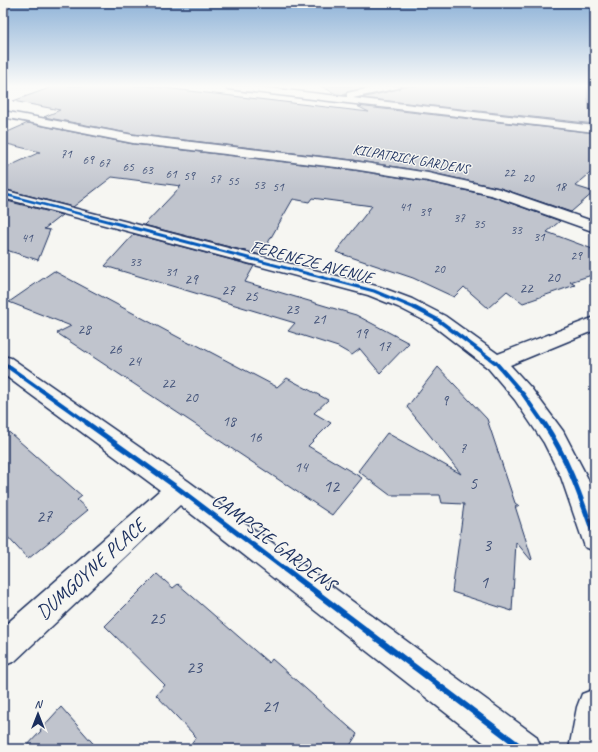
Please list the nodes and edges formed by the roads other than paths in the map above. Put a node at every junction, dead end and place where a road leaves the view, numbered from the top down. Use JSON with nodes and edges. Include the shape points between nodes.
{"nodes":[{"id":1,"x":40,"y":121,"type":"edge"},
{"id":2,"x":527,"y":121,"type":"edge"},
{"id":3,"x":595,"y":129,"type":"edge"},
{"id":4,"x":3,"y":194,"type":"edge"},
{"id":5,"x":595,"y":227,"type":"edge"},
{"id":6,"x":595,"y":323,"type":"edge"},
{"id":7,"x":3,"y":363,"type":"edge"},
{"id":8,"x":496,"y":363,"type":"junction"},
{"id":9,"x":179,"y":489,"type":"junction"},
{"id":10,"x":595,"y":538,"type":"edge"},
{"id":11,"x":3,"y":649,"type":"edge"},
{"id":12,"x":595,"y":707,"type":"edge"},
{"id":13,"x":523,"y":749,"type":"edge"},
{"id":14,"x":588,"y":749,"type":"edge"}],
"edges":[{"from":1,"to":5,"type":"street","name":"KILPATRICK GARDENS","via":[[133,139],[353,165],[428,177],[495,192]]},
{"from":2,"to":3,"type":"street"},
{"from":4,"to":8,"type":"street","name":"FERENEZE AVENUE","via":[[374,291],[438,320]]},
{"from":6,"to":8,"type":"street"},
{"from":7,"to":9,"type":"street","name":"CAMPSIE GARDENS"},
{"from":8,"to":10,"type":"street","name":"FERENEZE AVENUE","via":[[523,394],[554,438],[574,477]]},
{"from":9,"to":11,"type":"street","name":"DUMGOYNE PLACE"},
{"from":9,"to":13,"type":"street","name":"CAMPSIE GARDENS"},
{"from":12,"to":14,"type":"street"}]}
